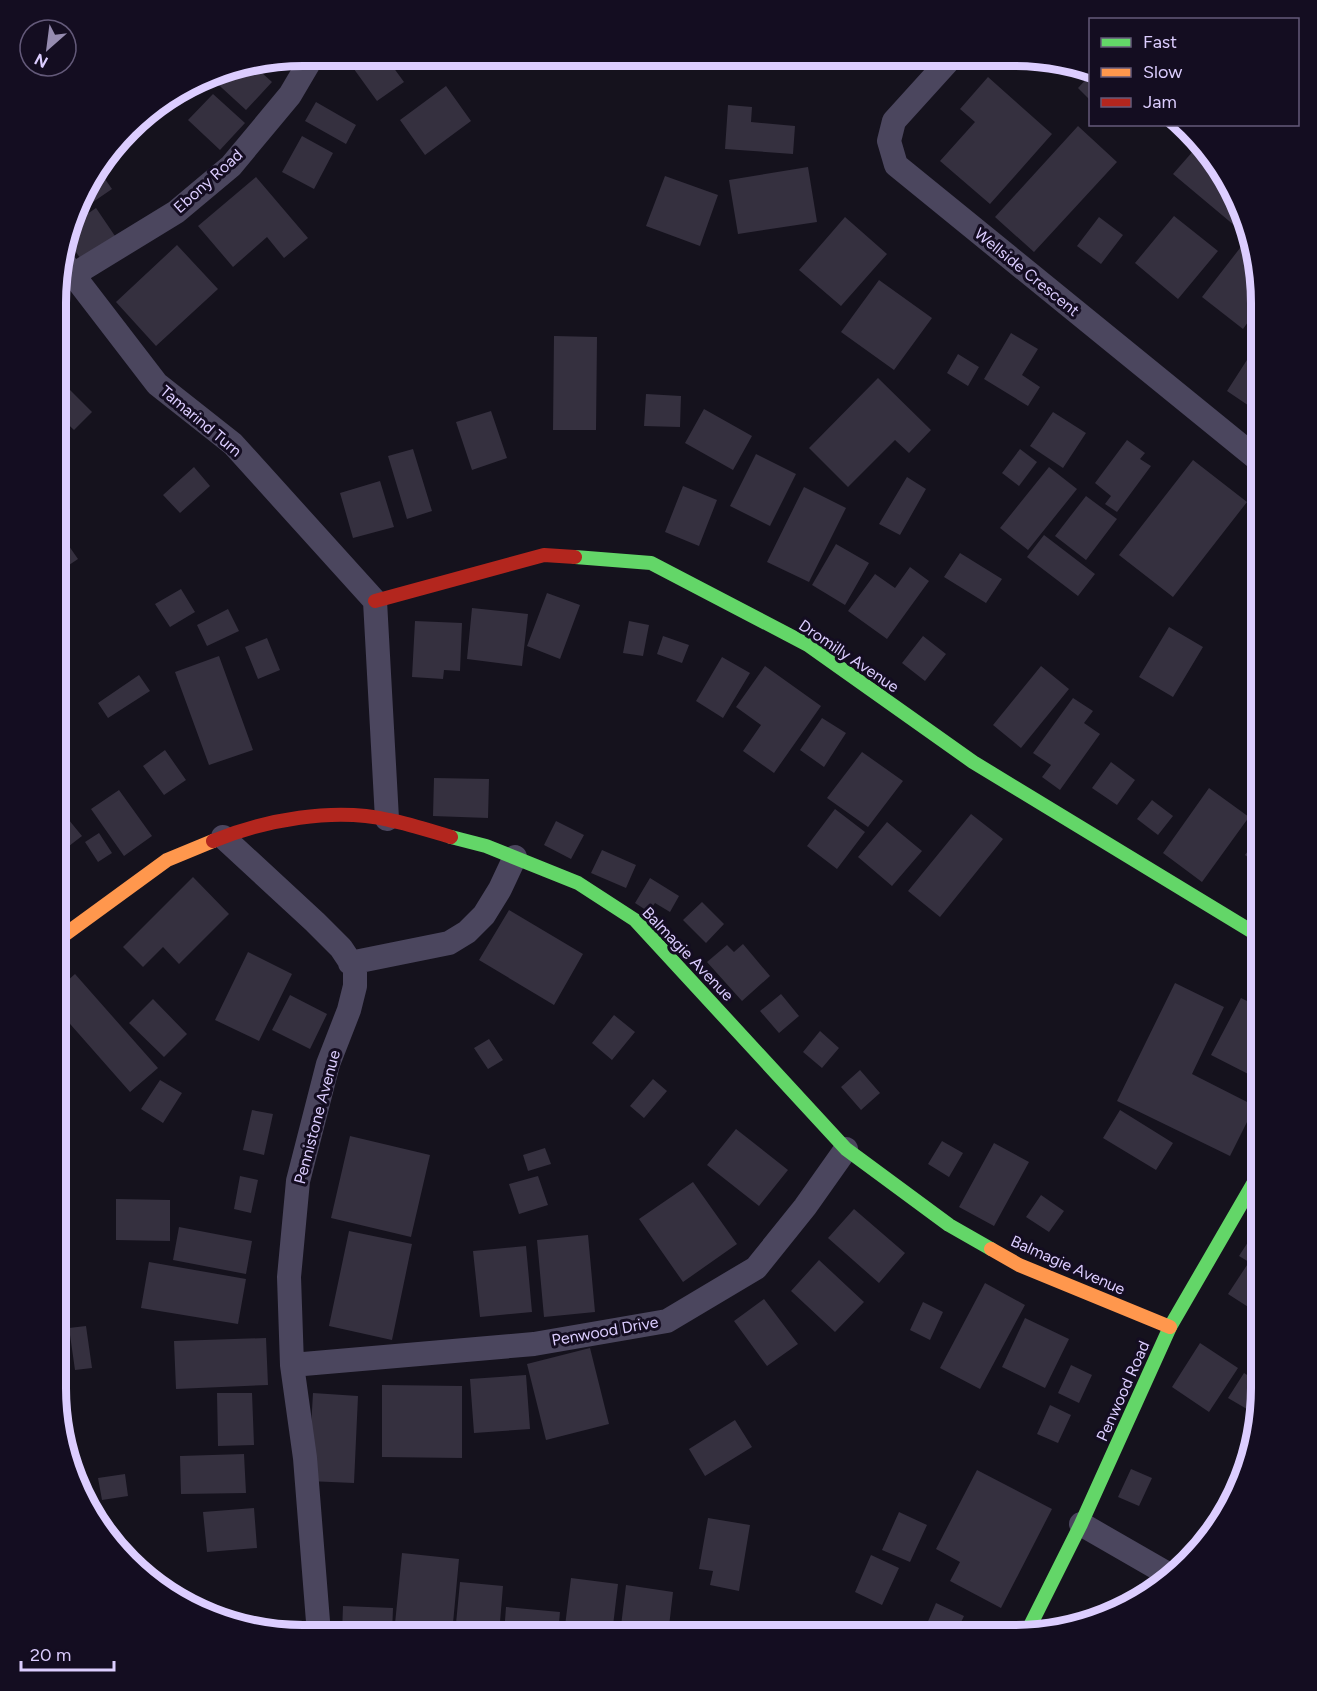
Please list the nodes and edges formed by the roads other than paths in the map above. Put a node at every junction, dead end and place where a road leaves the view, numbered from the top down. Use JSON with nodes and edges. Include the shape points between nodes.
{"nodes":[{"id":1,"x":307,"y":66,"type":"edge"},
{"id":2,"x":944,"y":66,"type":"edge"},
{"id":3,"x":69,"y":266,"type":"edge"},
{"id":4,"x":69,"y":269,"type":"edge"},
{"id":5,"x":1251,"y":454,"type":"edge"},
{"id":6,"x":375,"y":601,"type":"junction"},
{"id":7,"x":387,"y":819,"type":"junction"},
{"id":8,"x":223,"y":837,"type":"junction"},
{"id":9,"x":515,"y":857,"type":"junction"},
{"id":10,"x":1251,"y":930,"type":"edge"},
{"id":11,"x":66,"y":933,"type":"edge"},
{"id":12,"x":350,"y":963,"type":"junction"},
{"id":13,"x":846,"y":1149,"type":"junction"},
{"id":14,"x":1251,"y":1190,"type":"edge"},
{"id":15,"x":1170,"y":1327,"type":"junction"},
{"id":16,"x":292,"y":1365,"type":"junction"},
{"id":17,"x":1081,"y":1524,"type":"junction"},
{"id":18,"x":1163,"y":1571,"type":"edge"},
{"id":19,"x":1031,"y":1624,"type":"edge"},
{"id":20,"x":318,"y":1625,"type":"edge"}],
"edges":[{"from":1,"to":3,"type":"street","name":"Ebony Road","via":[[290,95],[231,165],[176,212]]},
{"from":2,"to":5,"type":"street","name":"Wellside Crescent","via":[[894,121],[889,141],[896,165]]},
{"from":4,"to":6,"type":"street","name":"Tamarind Turn","via":[[157,384],[233,444]]},
{"from":6,"to":7,"type":"street"},
{"from":6,"to":10,"type":"street","name":"Dromilly Avenue","via":[[544,555],[651,563],[808,645],[973,762]]},
{"from":7,"to":8,"type":"street","name":"Balmagie Avenue","via":[[332,814],[270,824]]},
{"from":7,"to":9,"type":"street","name":"Balmagie Avenue"},
{"from":8,"to":11,"type":"street","name":"Balmagie Avenue","via":[[167,860]]},
{"from":8,"to":12,"type":"street","name":"Pennistone Avenue","via":[[315,922]]},
{"from":9,"to":12,"type":"street","via":[[490,906],[467,932],[449,944]]},
{"from":9,"to":13,"type":"street","name":"Balmagie Avenue","via":[[578,883],[635,920]]},
{"from":12,"to":16,"type":"street","name":"Pennistone Avenue","via":[[355,969],[355,986],[328,1064],[298,1180],[289,1277]]},
{"from":13,"to":15,"type":"street","name":"Balmagie Avenue","via":[[949,1225],[1019,1265]]},
{"from":13,"to":16,"type":"street","name":"Penwood Drive","via":[[756,1269],[667,1321],[534,1344]]},
{"from":14,"to":15,"type":"street","name":"Penwood Road"},
{"from":15,"to":17,"type":"street","name":"Penwood Road"},
{"from":16,"to":20,"type":"street","name":"Pennistone Avenue","via":[[305,1458]]},
{"from":17,"to":18,"type":"street"},
{"from":17,"to":19,"type":"street","name":"Penwood Road"}]}
